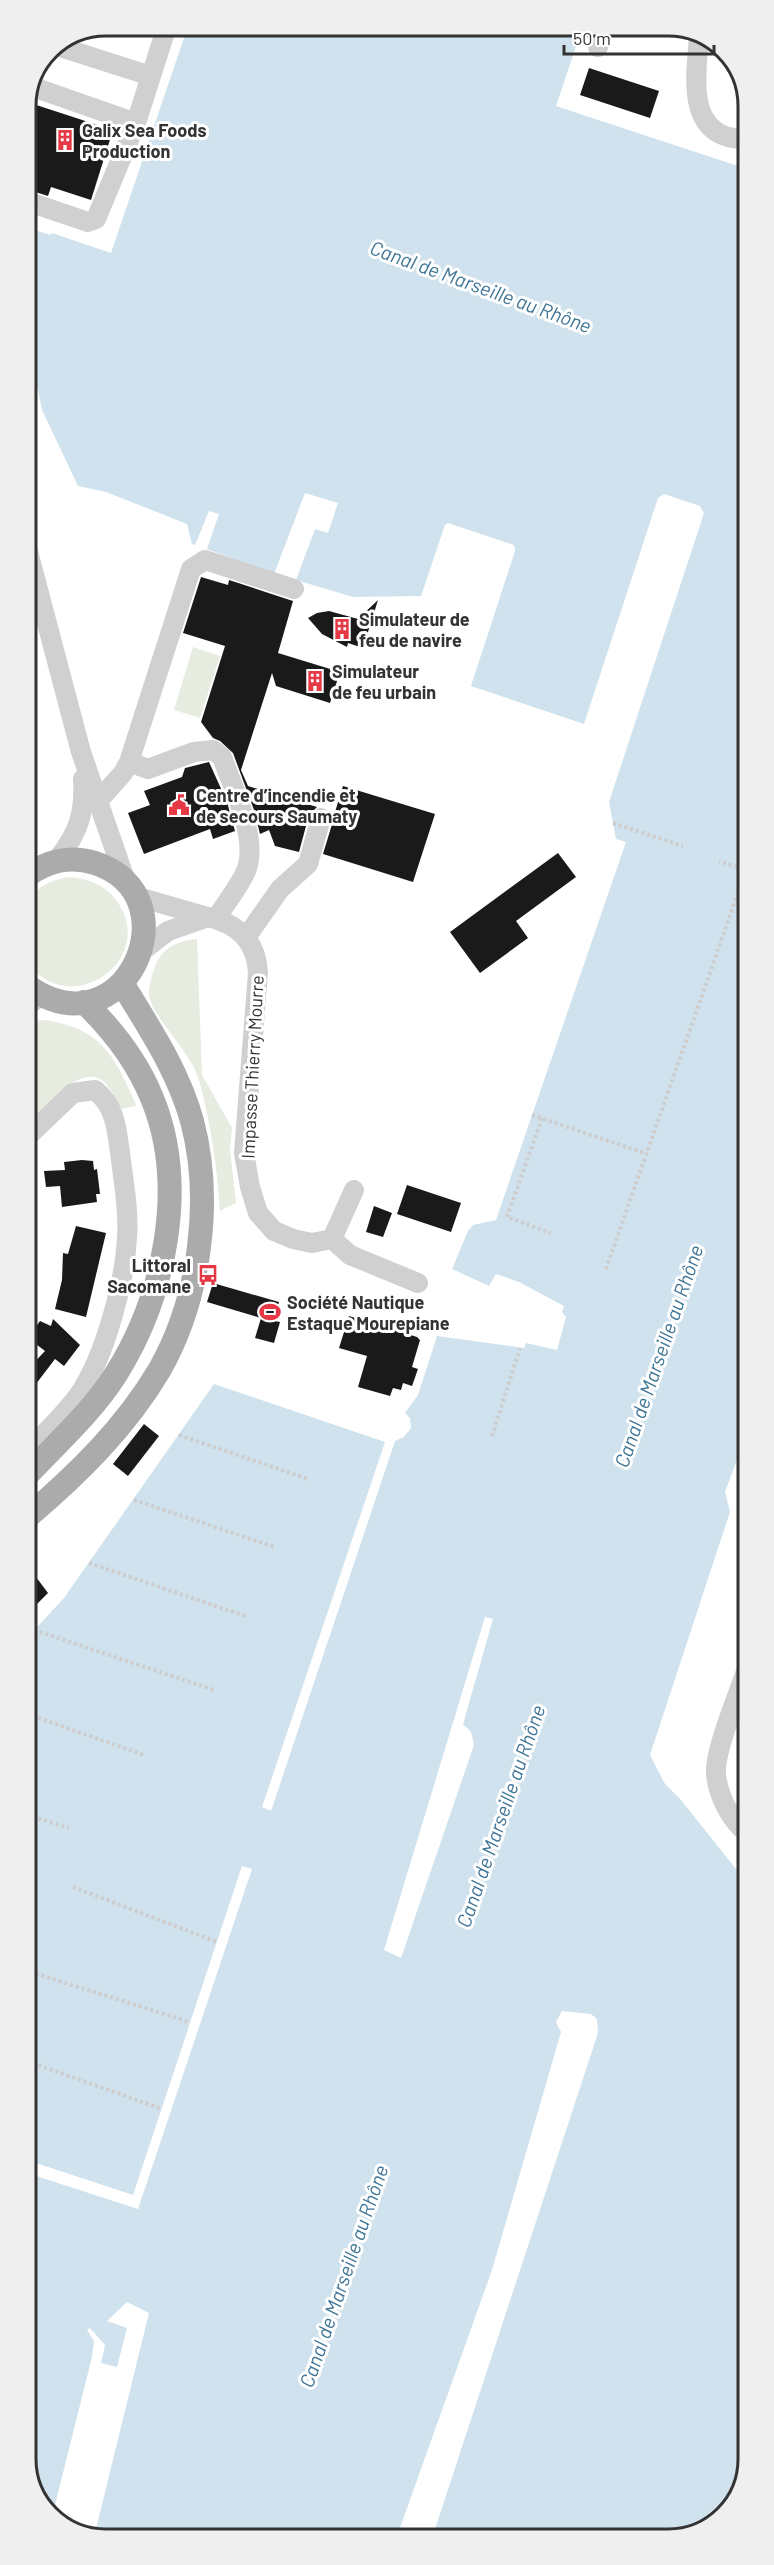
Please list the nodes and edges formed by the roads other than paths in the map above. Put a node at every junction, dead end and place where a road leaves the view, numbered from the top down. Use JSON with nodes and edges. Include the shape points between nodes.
{"nodes":[{"id":1,"x":164,"y":36,"type":"edge"},
{"id":2,"x":602,"y":36,"type":"edge"},
{"id":3,"x":698,"y":43,"type":"edge"},
{"id":4,"x":598,"y":47,"type":"dead end"},
{"id":5,"x":66,"y":49,"type":"edge"},
{"id":6,"x":151,"y":76,"type":"junction"},
{"id":7,"x":38,"y":89,"type":"edge"},
{"id":8,"x":136,"y":123,"type":"junction"},
{"id":9,"x":738,"y":138,"type":"edge"},
{"id":10,"x":36,"y":204,"type":"edge"},
{"id":11,"x":36,"y":582,"type":"edge"},
{"id":12,"x":294,"y":589,"type":"dead end"},
{"id":13,"x":81,"y":752,"type":"junction"},
{"id":14,"x":129,"y":762,"type":"junction"},
{"id":15,"x":98,"y":801,"type":"junction"},
{"id":16,"x":321,"y":818,"type":"dead end"},
{"id":17,"x":38,"y":866,"type":"edge"},
{"id":18,"x":130,"y":889,"type":"junction"},
{"id":19,"x":212,"y":918,"type":"junction"},
{"id":20,"x":247,"y":936,"type":"junction"},
{"id":21,"x":142,"y":951,"type":"junction"},
{"id":22,"x":122,"y":983,"type":"junction"},
{"id":23,"x":36,"y":997,"type":"edge"},
{"id":24,"x":84,"y":1002,"type":"junction"},
{"id":25,"x":36,"y":1128,"type":"edge"},
{"id":26,"x":354,"y":1190,"type":"dead end"},
{"id":27,"x":332,"y":1239,"type":"junction"},
{"id":28,"x":418,"y":1283,"type":"dead end"},
{"id":29,"x":36,"y":1443,"type":"edge"},
{"id":30,"x":36,"y":1466,"type":"edge"},
{"id":31,"x":36,"y":1510,"type":"edge"},
{"id":32,"x":738,"y":1695,"type":"edge"},
{"id":33,"x":738,"y":1826,"type":"edge"}],
"edges":[{"from":1,"to":6,"type":"street"},
{"from":2,"to":4,"type":"street"},
{"from":3,"to":9,"type":"street","via":[[695,88],[703,118],[720,134]]},
{"from":5,"to":6,"type":"street"},
{"from":6,"to":8,"type":"street"},
{"from":7,"to":8,"type":"street"},
{"from":8,"to":10,"type":"street","via":[[96,219],[88,222]]},
{"from":11,"to":13,"type":"street"},
{"from":12,"to":14,"type":"street","via":[[205,560],[191,569]]},
{"from":13,"to":15,"type":"street"},
{"from":13,"to":17,"type":"street","via":[[84,806],[78,830]]},
{"from":14,"to":15,"type":"street"},
{"from":14,"to":19,"type":"street","via":[[148,769],[194,752],[213,750],[222,757],[248,833],[250,852],[246,871]]},
{"from":15,"to":18,"type":"street"},
{"from":16,"to":20,"type":"street","via":[[308,864],[280,889]]},
{"from":17,"to":18,"type":"main road","via":[[82,859],[106,867]]},
{"from":18,"to":19,"type":"street"},
{"from":18,"to":21,"type":"main road","via":[[144,923]]},
{"from":19,"to":20,"type":"street"},
{"from":19,"to":21,"type":"street","via":[[168,931]]},
{"from":20,"to":27,"type":"street","name":"Impasse Thierry Mourre","via":[[257,958],[258,972],[244,1153],[250,1187],[258,1214],[274,1231],[312,1243]]},
{"from":21,"to":22,"type":"main road"},
{"from":22,"to":24,"type":"main road","via":[[105,995]]},
{"from":22,"to":31,"type":"main road","via":[[162,1046],[192,1120],[202,1189],[195,1277],[160,1367],[140,1399],[100,1449]]},
{"from":23,"to":24,"type":"main road"},
{"from":24,"to":30,"type":"main road","via":[[110,1028],[152,1098],[166,1154],[168,1224],[159,1273],[131,1350],[79,1422]]},
{"from":25,"to":29,"type":"street","via":[[73,1093],[94,1090],[106,1099],[113,1113],[120,1154],[127,1237],[112,1314],[89,1376],[80,1393]]},
{"from":26,"to":27,"type":"street"},
{"from":27,"to":28,"type":"street","via":[[350,1255]]},
{"from":32,"to":33,"type":"street","via":[[716,1773],[724,1803]]}]}
